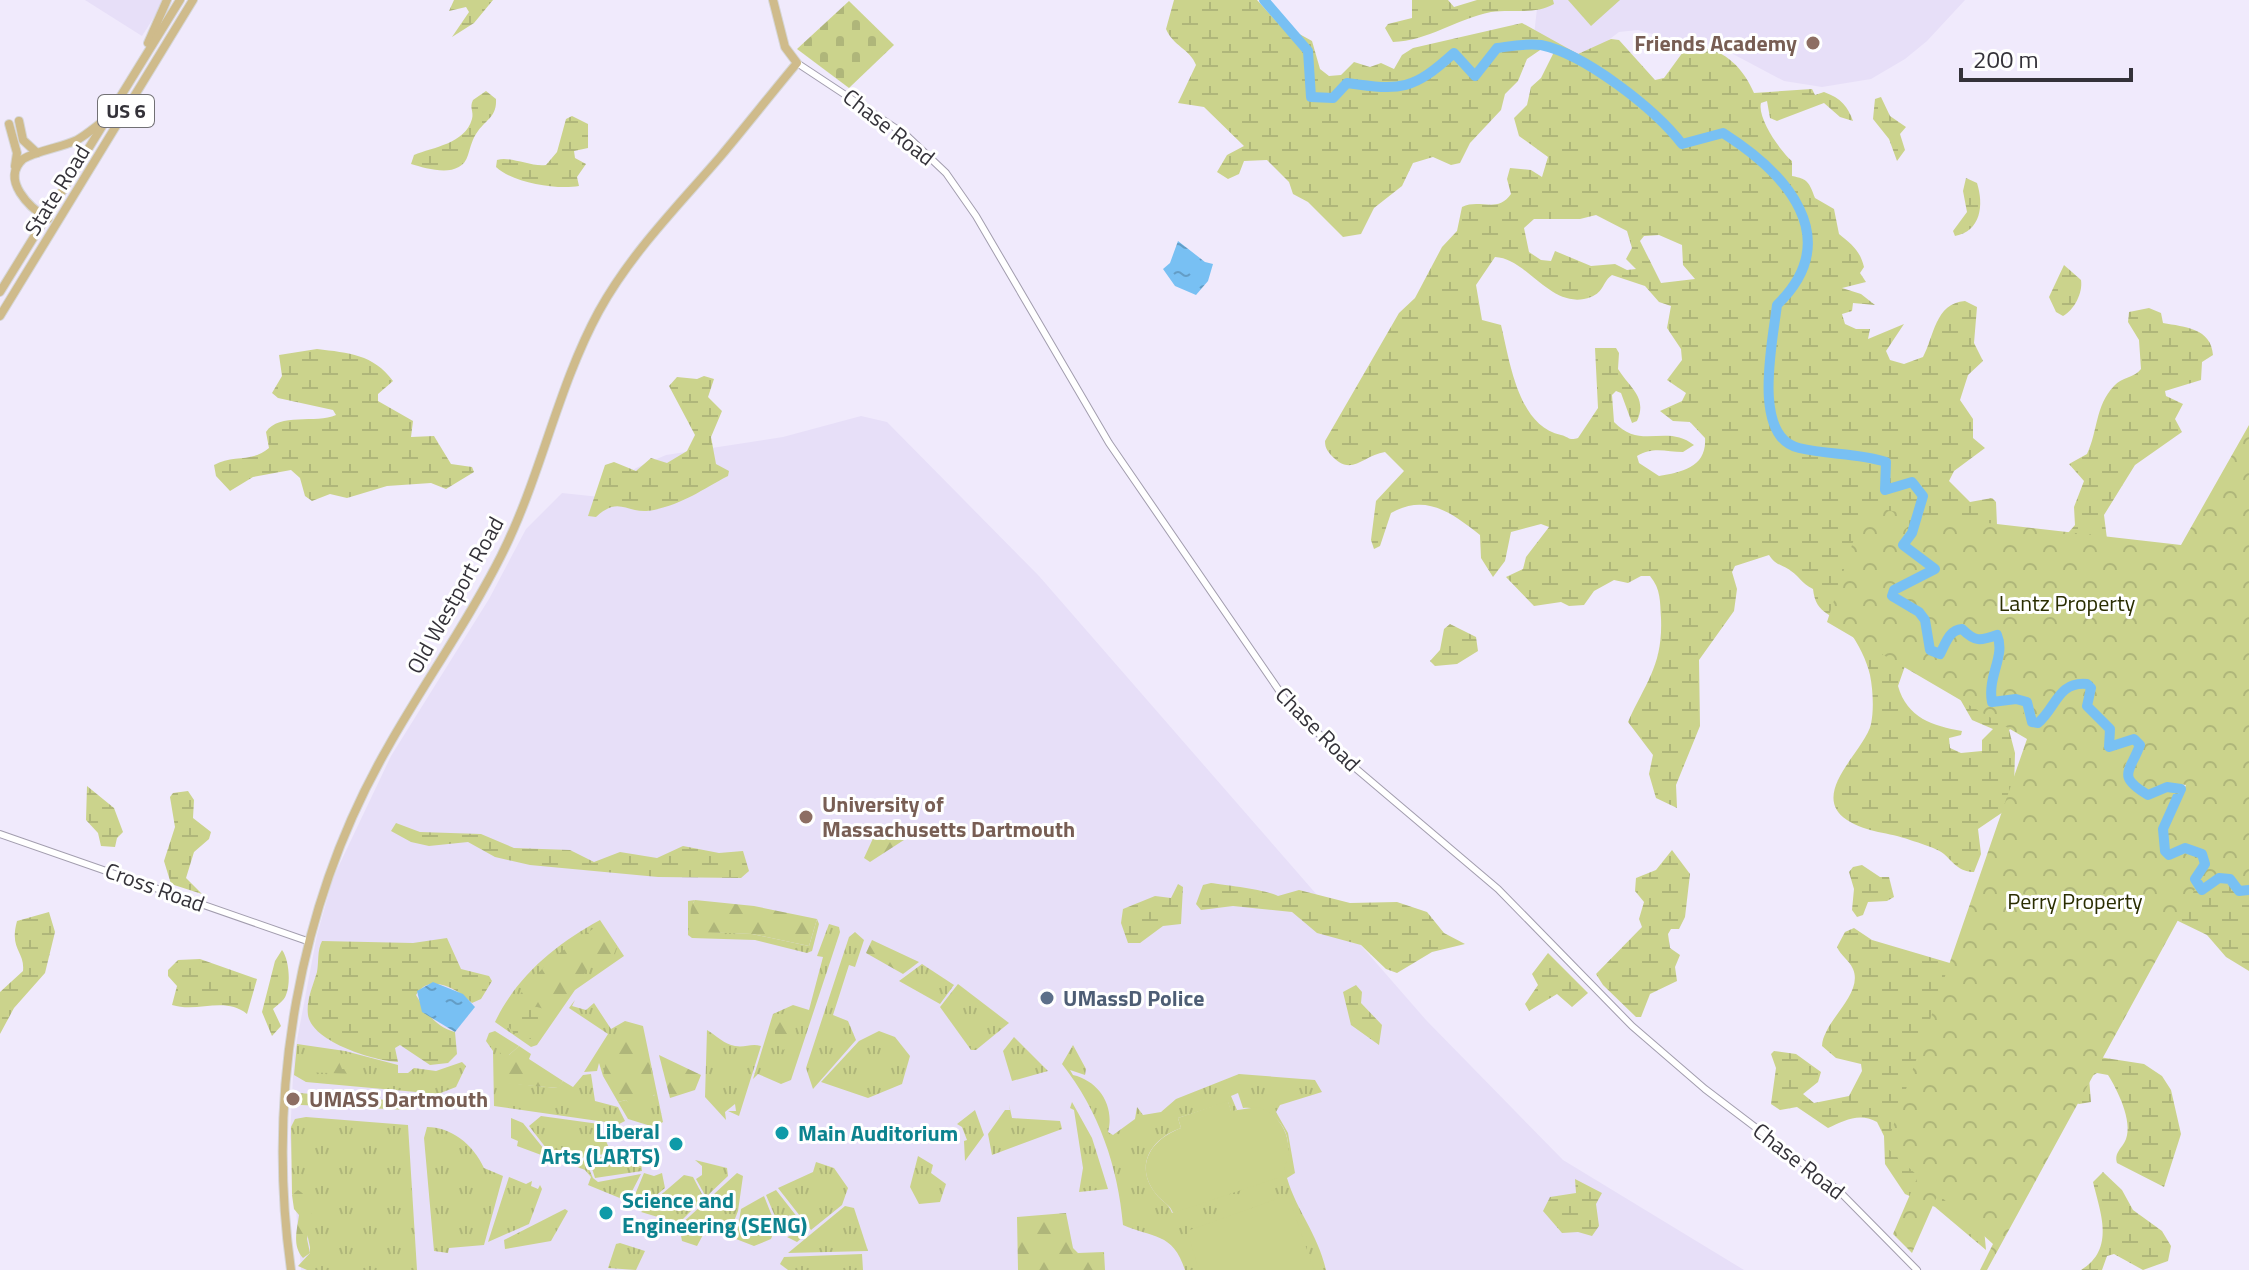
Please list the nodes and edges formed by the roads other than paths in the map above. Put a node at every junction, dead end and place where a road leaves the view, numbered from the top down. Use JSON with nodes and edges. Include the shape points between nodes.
{"nodes":[{"id":1,"x":167,"y":0,"type":"edge"},
{"id":2,"x":180,"y":0,"type":"edge"},
{"id":3,"x":193,"y":0,"type":"edge"},
{"id":4,"x":773,"y":0,"type":"edge"},
{"id":5,"x":797,"y":63,"type":"junction"},
{"id":6,"x":139,"y":67,"type":"junction"},
{"id":7,"x":109,"y":116,"type":"junction"},
{"id":8,"x":37,"y":153,"type":"junction"},
{"id":9,"x":15,"y":167,"type":"junction"},
{"id":10,"x":46,"y":218,"type":"junction"},
{"id":11,"x":58,"y":222,"type":"junction"},
{"id":12,"x":0,"y":292,"type":"edge"},
{"id":13,"x":0,"y":316,"type":"edge"},
{"id":14,"x":0,"y":834,"type":"edge"},
{"id":15,"x":310,"y":942,"type":"junction"},
{"id":16,"x":291,"y":1270,"type":"edge"},
{"id":17,"x":1917,"y":1270,"type":"edge"}],
"edges":[{"from":1,"to":6,"type":"main road"},
{"from":2,"to":6,"type":"main road","name":"State Road","number":"US 6"},
{"from":3,"to":11,"type":"main road","name":"State Road","number":"US 6"},
{"from":4,"to":5,"type":"main road","via":[[785,47]]},
{"from":5,"to":15,"type":"main road","name":"Old Westport Road","via":[[654,231],[601,308],[501,556],[362,798],[327,883]]},
{"from":5,"to":17,"type":"street","name":"Chase Road","via":[[900,130],[946,173],[1109,443],[1289,705],[1498,889],[1632,1026],[1838,1190]]},
{"from":6,"to":7,"type":"main road","name":"State Road","number":"US 6"},
{"from":7,"to":8,"type":"main road","via":[[82,137]]},
{"from":7,"to":10,"type":"main road","name":"State Road","number":"US 6"},
{"from":8,"to":9,"type":"main road"},
{"from":8,"to":9,"type":"main road","via":[[14,123]]},
{"from":9,"to":10,"type":"main road","via":[[11,182],[16,197]]},
{"from":10,"to":11,"type":"main road"},
{"from":10,"to":12,"type":"main road","name":"State Road","number":"US 6"},
{"from":11,"to":13,"type":"main road","name":"State Road","number":"US 6"},
{"from":14,"to":15,"type":"street","name":"Cross Road"},
{"from":15,"to":16,"type":"main road","name":"Old Westport Road","via":[[291,1033],[283,1127]]}]}
